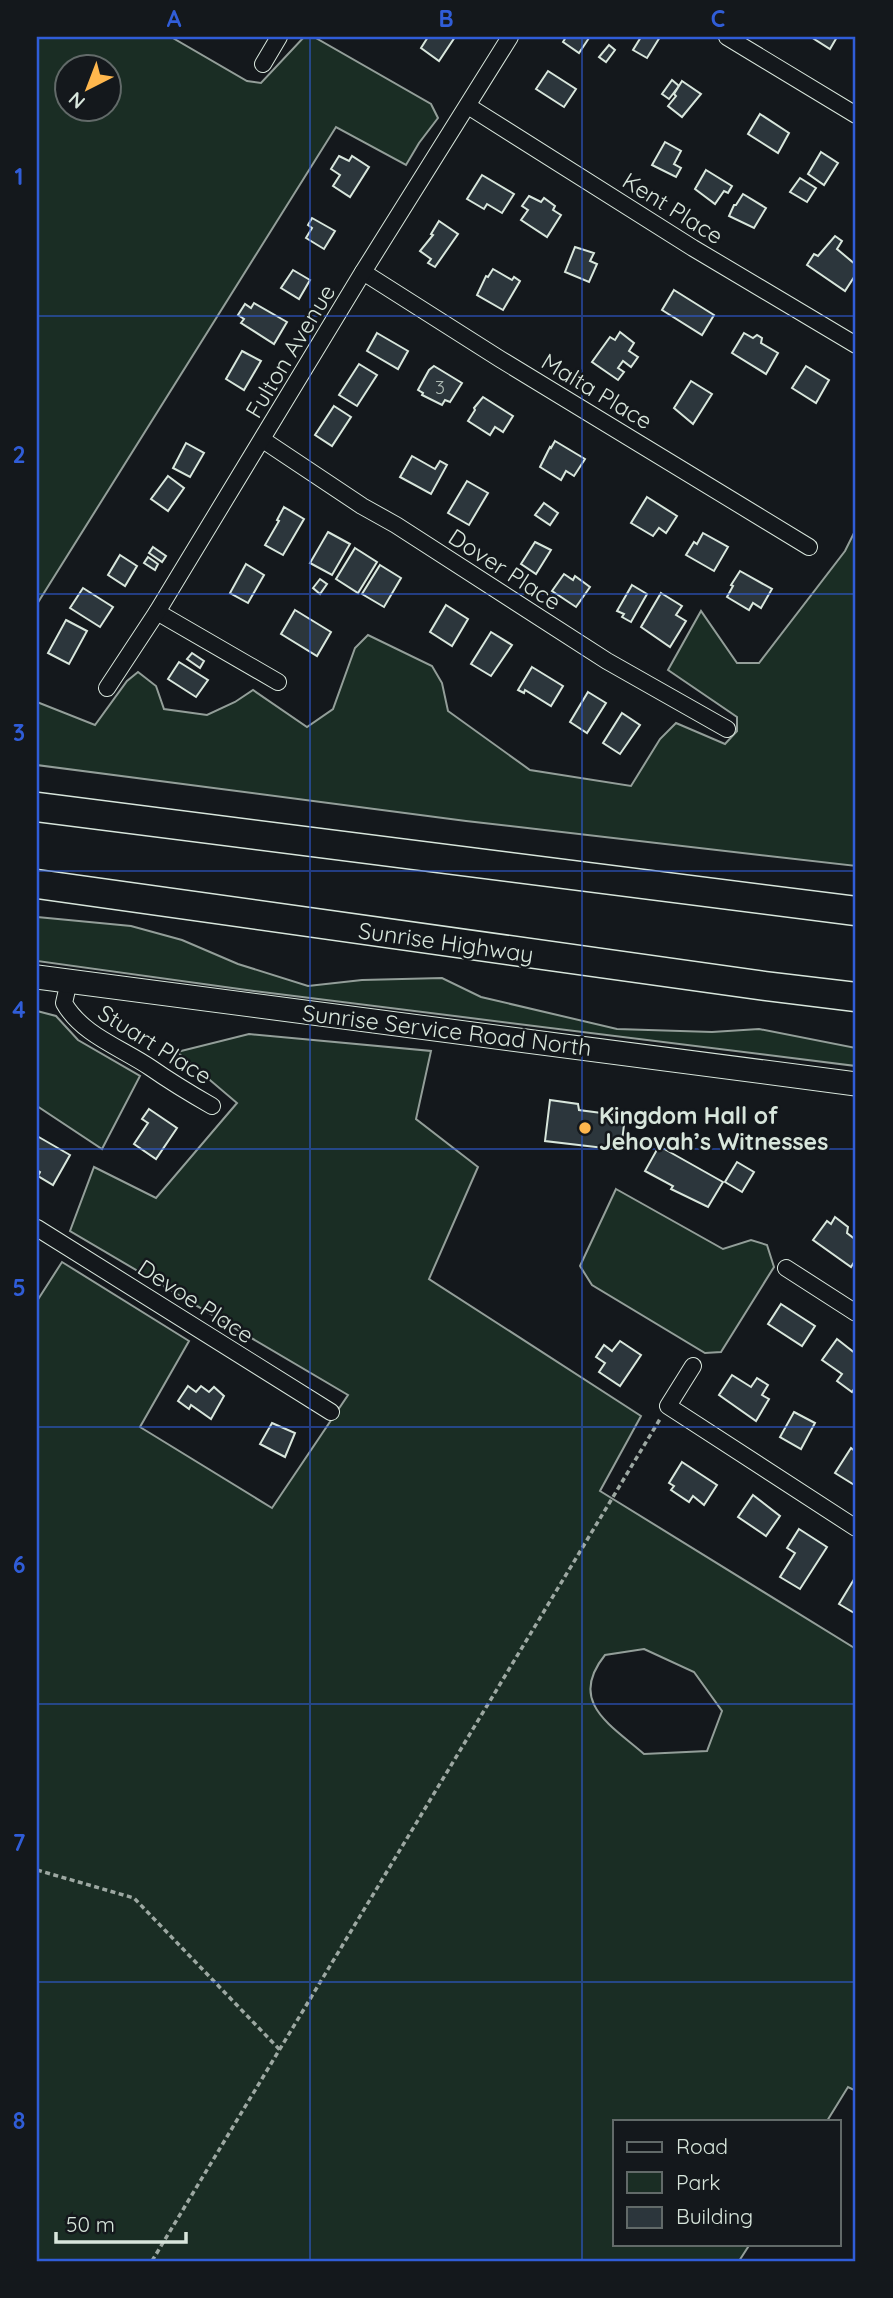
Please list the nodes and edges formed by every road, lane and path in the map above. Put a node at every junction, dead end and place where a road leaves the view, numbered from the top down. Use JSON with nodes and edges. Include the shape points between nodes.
{"nodes":[{"id":1,"x":279,"y":37,"type":"edge"},
{"id":2,"x":510,"y":37,"type":"edge"},
{"id":3,"x":727,"y":37,"type":"edge"},
{"id":4,"x":262,"y":64,"type":"dead end"},
{"id":5,"x":468,"y":106,"type":"junction"},
{"id":6,"x":856,"y":115,"type":"edge"},
{"id":7,"x":363,"y":272,"type":"junction"},
{"id":8,"x":856,"y":345,"type":"edge"},
{"id":9,"x":263,"y":440,"type":"junction"},
{"id":10,"x":809,"y":547,"type":"dead end"},
{"id":11,"x":157,"y":612,"type":"junction"},
{"id":12,"x":278,"y":682,"type":"dead end"},
{"id":13,"x":107,"y":688,"type":"dead end"},
{"id":14,"x":727,"y":729,"type":"dead end"},
{"id":15,"x":37,"y":807,"type":"edge"},
{"id":16,"x":37,"y":884,"type":"edge"},
{"id":17,"x":856,"y":911,"type":"edge"},
{"id":18,"x":37,"y":977,"type":"edge"},
{"id":19,"x":69,"y":981,"type":"junction"},
{"id":20,"x":856,"y":997,"type":"edge"},
{"id":21,"x":856,"y":1084,"type":"edge"},
{"id":22,"x":212,"y":1106,"type":"dead end"},
{"id":23,"x":37,"y":1228,"type":"edge"},
{"id":24,"x":786,"y":1268,"type":"dead end"},
{"id":25,"x":856,"y":1313,"type":"edge"},
{"id":26,"x":693,"y":1366,"type":"dead end"},
{"id":27,"x":668,"y":1406,"type":"junction"},
{"id":28,"x":331,"y":1412,"type":"dead end"},
{"id":29,"x":856,"y":1528,"type":"edge"},
{"id":30,"x":37,"y":1870,"type":"edge"},
{"id":31,"x":280,"y":2050,"type":"junction"},
{"id":32,"x":152,"y":2261,"type":"edge"}],
"edges":[{"from":1,"to":4,"type":"street"},
{"from":2,"to":5,"type":"street","name":"Fulton Avenue"},
{"from":3,"to":6,"type":"street"},
{"from":5,"to":7,"type":"street","name":"Fulton Avenue"},
{"from":5,"to":8,"type":"street","name":"Kent Place"},
{"from":7,"to":9,"type":"street","name":"Fulton Avenue"},
{"from":7,"to":10,"type":"street","name":"Malta Place"},
{"from":9,"to":11,"type":"street","name":"Fulton Avenue"},
{"from":9,"to":14,"type":"street","name":"Dover Place","via":[[607,661]]},
{"from":11,"to":12,"type":"street"},
{"from":11,"to":13,"type":"street","name":"Fulton Avenue"},
{"from":15,"to":17,"type":"highway"},
{"from":16,"to":20,"type":"highway","name":"Sunrise Highway"},
{"from":18,"to":19,"type":"street","name":"Sunrise Service Road North"},
{"from":19,"to":21,"type":"street","name":"Sunrise Service Road North"},
{"from":19,"to":22,"type":"street","name":"Stuart Place","via":[[64,1003],[78,1021]]},
{"from":23,"to":28,"type":"street","name":"Devoe Place"},
{"from":24,"to":25,"type":"street"},
{"from":26,"to":27,"type":"street"},
{"from":27,"to":29,"type":"street"},
{"from":27,"to":31,"type":"path"},
{"from":30,"to":31,"type":"path","via":[[134,1898]]},
{"from":31,"to":32,"type":"path"}]}
